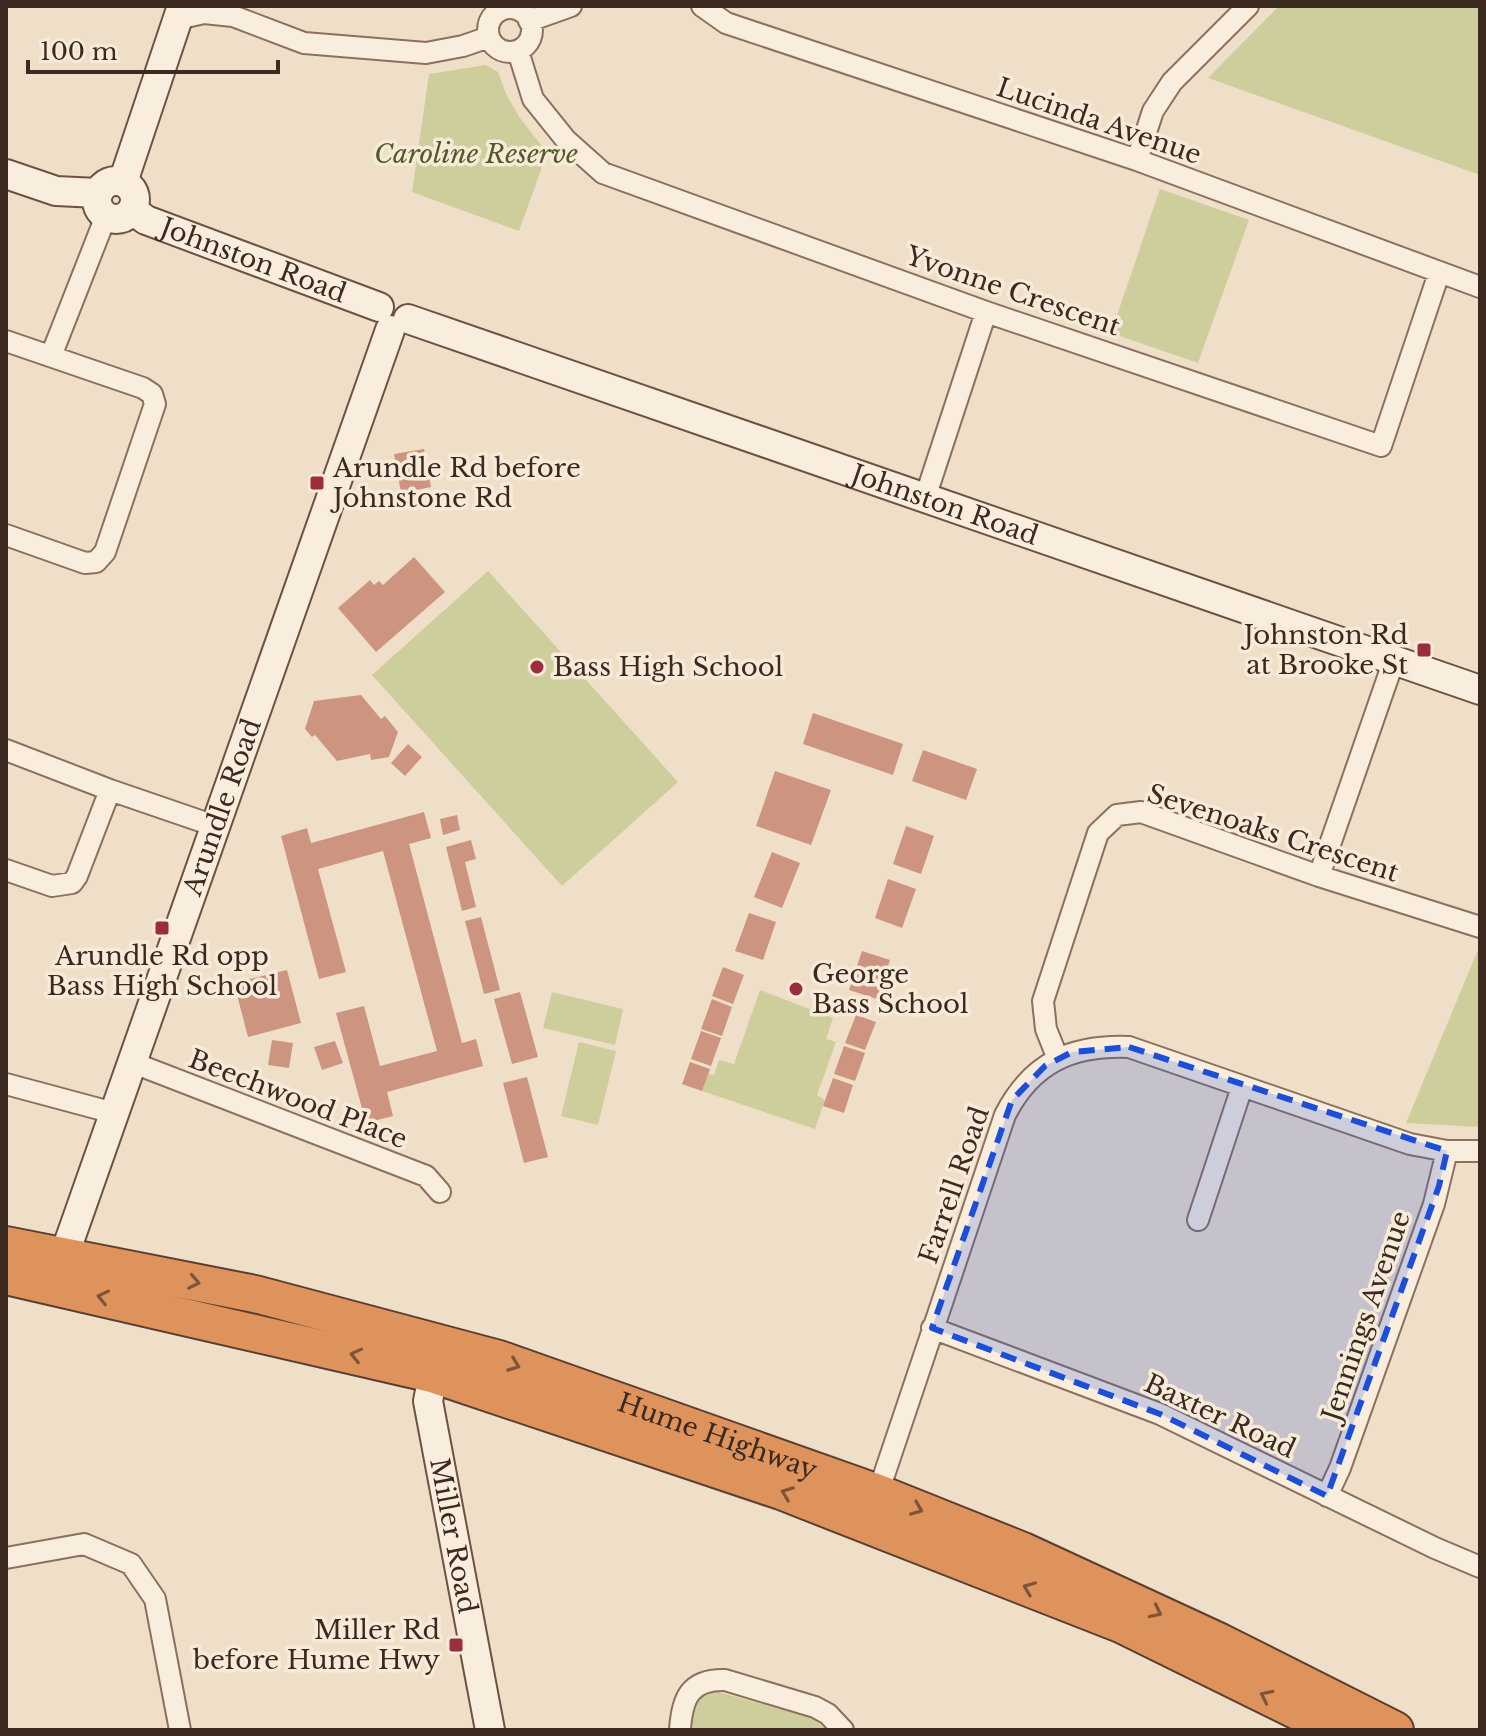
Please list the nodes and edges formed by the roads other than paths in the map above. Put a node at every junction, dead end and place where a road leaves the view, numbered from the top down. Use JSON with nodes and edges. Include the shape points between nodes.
{"nodes":[{"id":1,"x":571,"y":6,"type":"edge"},
{"id":2,"x":702,"y":6,"type":"edge"},
{"id":3,"x":1248,"y":6,"type":"edge"},
{"id":4,"x":503,"y":8,"type":"edge"},
{"id":5,"x":229,"y":11,"type":"edge"},
{"id":6,"x":180,"y":13,"type":"edge"},
{"id":7,"x":529,"y":21,"type":"junction"},
{"id":8,"x":489,"y":37,"type":"junction"},
{"id":9,"x":518,"y":51,"type":"junction"},
{"id":10,"x":1137,"y":160,"type":"junction"},
{"id":11,"x":6,"y":174,"type":"edge"},
{"id":12,"x":115,"y":200,"type":"junction"},
{"id":13,"x":1439,"y":273,"type":"junction"},
{"id":14,"x":1480,"y":287,"type":"edge"},
{"id":15,"x":986,"y":312,"type":"junction"},
{"id":16,"x":392,"y":319,"type":"junction"},
{"id":17,"x":6,"y":341,"type":"edge"},
{"id":18,"x":51,"y":356,"type":"junction"},
{"id":19,"x":925,"y":498,"type":"junction"},
{"id":20,"x":6,"y":535,"type":"edge"},
{"id":21,"x":1394,"y":660,"type":"junction"},
{"id":22,"x":1480,"y":690,"type":"edge"},
{"id":23,"x":6,"y":750,"type":"edge"},
{"id":24,"x":110,"y":790,"type":"junction"},
{"id":25,"x":215,"y":826,"type":"junction"},
{"id":26,"x":6,"y":870,"type":"edge"},
{"id":27,"x":1319,"y":876,"type":"junction"},
{"id":28,"x":1480,"y":927,"type":"edge"},
{"id":29,"x":1058,"y":1059,"type":"junction"},
{"id":30,"x":131,"y":1062,"type":"junction"},
{"id":31,"x":6,"y":1084,"type":"edge"},
{"id":32,"x":1242,"y":1087,"type":"junction"},
{"id":33,"x":114,"y":1113,"type":"junction"},
{"id":34,"x":1447,"y":1151,"type":"junction"},
{"id":35,"x":1480,"y":1151,"type":"edge"},
{"id":36,"x":440,"y":1192,"type":"dead end"},
{"id":37,"x":1198,"y":1220,"type":"dead end"},
{"id":38,"x":6,"y":1245,"type":"edge"},
{"id":39,"x":58,"y":1272,"type":"junction"},
{"id":40,"x":6,"y":1276,"type":"edge"},
{"id":41,"x":932,"y":1328,"type":"junction"},
{"id":42,"x":436,"y":1358,"type":"junction"},
{"id":43,"x":878,"y":1493,"type":"junction"},
{"id":44,"x":1327,"y":1496,"type":"junction"},
{"id":45,"x":6,"y":1558,"type":"edge"},
{"id":46,"x":1480,"y":1567,"type":"edge"},
{"id":47,"x":180,"y":1730,"type":"edge"},
{"id":48,"x":490,"y":1730,"type":"edge"},
{"id":49,"x":680,"y":1730,"type":"edge"},
{"id":50,"x":843,"y":1730,"type":"edge"},
{"id":51,"x":1336,"y":1730,"type":"edge"},
{"id":52,"x":1395,"y":1730,"type":"edge"}],
"edges":[{"from":1,"to":7,"type":"street"},
{"from":2,"to":10,"type":"street","name":"Lucinda Avenue","via":[[726,23]]},
{"from":3,"to":10,"type":"street","via":[[1172,82],[1153,111]]},
{"from":4,"to":7,"type":"street","via":[[520,11]]},
{"from":4,"to":8,"type":"street","via":[[489,22]]},
{"from":5,"to":6,"type":"street"},
{"from":5,"to":8,"type":"street","via":[[304,43],[426,53]]},
{"from":6,"to":12,"type":"street"},
{"from":7,"to":9,"type":"street","via":[[529,40]]},
{"from":8,"to":9,"type":"street","via":[[498,49]]},
{"from":9,"to":15,"type":"street","name":"Yvonne Crescent","via":[[533,99],[566,140],[603,173]]},
{"from":10,"to":13,"type":"street","name":"Lucinda Avenue"},
{"from":11,"to":12,"type":"street","name":"Johnston Road","via":[[56,191]]},
{"from":12,"to":16,"type":"street","name":"Johnston Road","via":[[146,220]]},
{"from":12,"to":18,"type":"street"},
{"from":13,"to":14,"type":"street","name":"Lucinda Avenue"},
{"from":13,"to":15,"type":"street","name":"Yvonne Crescent","via":[[1381,446]]},
{"from":15,"to":19,"type":"street"},
{"from":16,"to":19,"type":"street","name":"Johnston Road"},
{"from":16,"to":25,"type":"street","name":"Arundle Road"},
{"from":17,"to":18,"type":"street"},
{"from":18,"to":20,"type":"street","via":[[143,388],[152,394],[154,416],[105,552],[96,562],[85,563]]},
{"from":19,"to":21,"type":"street","name":"Johnston Road"},
{"from":21,"to":22,"type":"street","name":"Johnston Road"},
{"from":21,"to":27,"type":"street"},
{"from":23,"to":24,"type":"street"},
{"from":24,"to":25,"type":"street"},
{"from":24,"to":26,"type":"street","via":[[72,883],[52,886]]},
{"from":25,"to":30,"type":"street","name":"Arundle Road"},
{"from":27,"to":28,"type":"street","name":"Sevenoaks Crescent"},
{"from":27,"to":29,"type":"street","name":"Sevenoaks Crescent","via":[[1141,812],[1108,821],[1098,833],[1045,992],[1044,1020]]},
{"from":29,"to":32,"type":"street","name":"Farrell Road","via":[[1087,1048],[1129,1047]]},
{"from":29,"to":41,"type":"street","name":"Farrell Road","via":[[1023,1086],[1005,1115]]},
{"from":30,"to":33,"type":"street","name":"Arundle Road"},
{"from":30,"to":36,"type":"street","name":"Beechwood Place","via":[[426,1176]]},
{"from":31,"to":33,"type":"street"},
{"from":32,"to":34,"type":"street","name":"Farrell Road","via":[[1397,1140]]},
{"from":32,"to":37,"type":"street"},
{"from":33,"to":39,"type":"street","name":"Arundle Road"},
{"from":34,"to":35,"type":"street","name":"Farrell Road"},
{"from":34,"to":44,"type":"street","name":"Jennings Avenue","via":[[1434,1204]]},
{"from":38,"to":39,"type":"highway","name":"Hume Highway"},
{"from":39,"to":40,"type":"highway","name":"Hume Highway"},
{"from":39,"to":42,"type":"highway","name":"Hume Highway"},
{"from":41,"to":43,"type":"street","name":"Farrell Road"},
{"from":41,"to":44,"type":"street","name":"Baxter Road","via":[[1160,1414]]},
{"from":42,"to":43,"type":"highway","name":"Hume Highway","one_way":true,"via":[[499,1359]]},
{"from":42,"to":48,"type":"street","name":"Miller Road","via":[[428,1401]]},
{"from":51,"to":42,"type":"highway","name":"Hume Highway","one_way":true,"via":[[1123,1625]]},
{"from":43,"to":52,"type":"highway","name":"Hume Highway","one_way":true,"via":[[1104,1587]]},
{"from":44,"to":46,"type":"street","name":"Baxter Road"},
{"from":45,"to":47,"type":"street","via":[[84,1544],[131,1564],[155,1599]]},
{"from":49,"to":50,"type":"street","via":[[687,1696],[710,1679],[815,1707]]}]}
